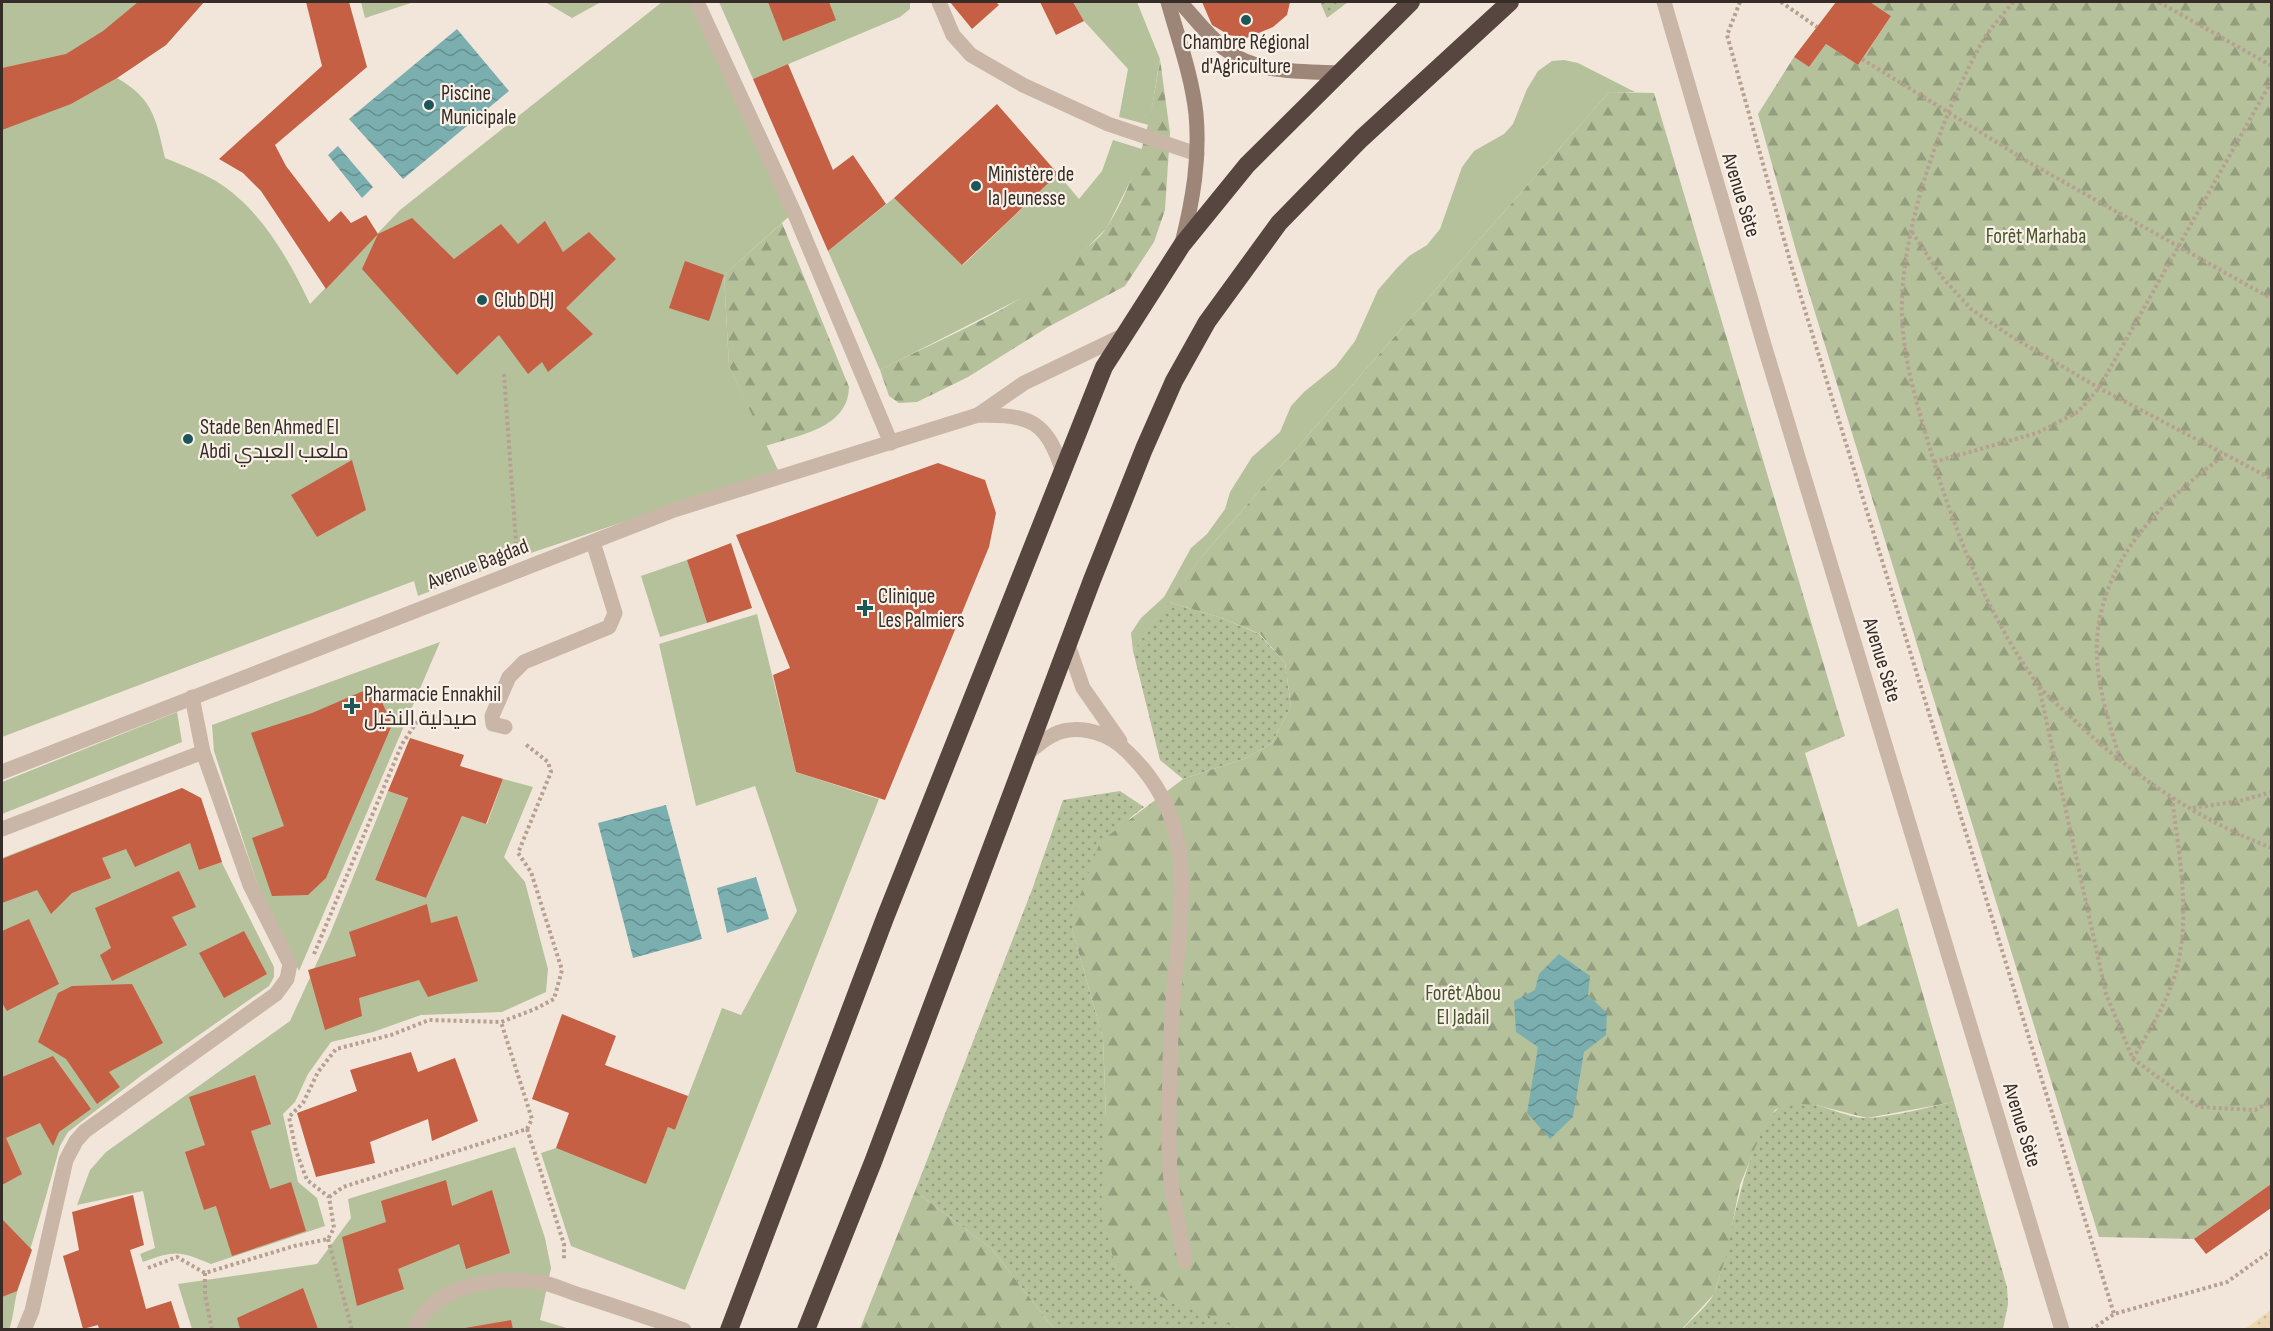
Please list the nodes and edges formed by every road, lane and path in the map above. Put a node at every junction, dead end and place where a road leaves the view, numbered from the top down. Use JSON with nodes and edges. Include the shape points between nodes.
{"nodes":[{"id":1,"x":697,"y":2,"type":"edge"},
{"id":2,"x":939,"y":2,"type":"edge"},
{"id":3,"x":1168,"y":2,"type":"edge"},
{"id":4,"x":1180,"y":2,"type":"edge"},
{"id":5,"x":1411,"y":2,"type":"edge"},
{"id":6,"x":1510,"y":2,"type":"edge"},
{"id":7,"x":1664,"y":2,"type":"edge"},
{"id":8,"x":1740,"y":2,"type":"edge"},
{"id":9,"x":1781,"y":2,"type":"edge"},
{"id":10,"x":2013,"y":2,"type":"edge"},
{"id":11,"x":2159,"y":2,"type":"edge"},
{"id":12,"x":1817,"y":27,"type":"dead end"},
{"id":13,"x":1862,"y":59,"type":"dead end"},
{"id":14,"x":2271,"y":66,"type":"edge"},
{"id":15,"x":1337,"y":73,"type":"junction"},
{"id":16,"x":2271,"y":80,"type":"edge"},
{"id":17,"x":1949,"y":114,"type":"junction"},
{"id":18,"x":1197,"y":154,"type":"junction"},
{"id":19,"x":1912,"y":232,"type":"junction"},
{"id":20,"x":1182,"y":245,"type":"junction"},
{"id":21,"x":2179,"y":247,"type":"junction"},
{"id":22,"x":2271,"y":299,"type":"edge"},
{"id":23,"x":1122,"y":336,"type":"junction"},
{"id":24,"x":504,"y":374,"type":"dead end"},
{"id":25,"x":2099,"y":388,"type":"junction"},
{"id":26,"x":978,"y":416,"type":"junction"},
{"id":27,"x":891,"y":443,"type":"junction"},
{"id":28,"x":2226,"y":454,"type":"junction"},
{"id":29,"x":1934,"y":462,"type":"junction"},
{"id":30,"x":1063,"y":472,"type":"junction"},
{"id":31,"x":2271,"y":479,"type":"edge"},
{"id":32,"x":593,"y":542,"type":"junction"},
{"id":33,"x":517,"y":571,"type":"junction"},
{"id":34,"x":1068,"y":645,"type":"junction"},
{"id":35,"x":2039,"y":686,"type":"junction"},
{"id":36,"x":192,"y":697,"type":"junction"},
{"id":37,"x":505,"y":727,"type":"joint"},
{"id":38,"x":202,"y":752,"type":"junction"},
{"id":39,"x":1027,"y":753,"type":"junction"},
{"id":40,"x":1129,"y":753,"type":"junction"},
{"id":41,"x":2120,"y":759,"type":"junction"},
{"id":42,"x":2,"y":772,"type":"edge"},
{"id":43,"x":2271,"y":792,"type":"edge"},
{"id":44,"x":2172,"y":797,"type":"junction"},
{"id":45,"x":2191,"y":808,"type":"junction"},
{"id":46,"x":2,"y":829,"type":"edge"},
{"id":47,"x":2271,"y":848,"type":"edge"},
{"id":48,"x":501,"y":1022,"type":"junction"},
{"id":49,"x":2133,"y":1059,"type":"junction"},
{"id":50,"x":2271,"y":1101,"type":"edge"},
{"id":51,"x":527,"y":1129,"type":"junction"},
{"id":52,"x":329,"y":1197,"type":"junction"},
{"id":53,"x":328,"y":1239,"type":"junction"},
{"id":54,"x":2271,"y":1250,"type":"edge"},
{"id":55,"x":1185,"y":1261,"type":"dead end"},
{"id":56,"x":148,"y":1268,"type":"dead end"},
{"id":57,"x":205,"y":1273,"type":"junction"},
{"id":58,"x":556,"y":1288,"type":"junction"},
{"id":59,"x":2114,"y":1314,"type":"junction"},
{"id":60,"x":24,"y":1329,"type":"edge"},
{"id":61,"x":212,"y":1329,"type":"edge"},
{"id":62,"x":352,"y":1329,"type":"edge"},
{"id":63,"x":414,"y":1329,"type":"edge"},
{"id":64,"x":684,"y":1329,"type":"edge"},
{"id":65,"x":729,"y":1329,"type":"edge"},
{"id":66,"x":806,"y":1329,"type":"edge"},
{"id":67,"x":2062,"y":1329,"type":"edge"},
{"id":68,"x":2091,"y":1329,"type":"edge"}],
"edges":[{"from":1,"to":27,"type":"street","via":[[794,212]]},
{"from":2,"to":18,"type":"street","via":[[953,35],[971,55],[1023,85],[1108,124]]},
{"from":3,"to":18,"type":"street","via":[[1196,112]]},
{"from":4,"to":15,"type":"street","via":[[1212,38],[1241,59],[1276,70]]},
{"from":5,"to":15,"type":"highway"},
{"from":6,"to":34,"type":"highway","via":[[1362,139],[1279,223],[1208,322],[1174,381],[1144,449]]},
{"from":7,"to":67,"type":"street","name":"Avenue Sète"},
{"from":8,"to":59,"type":"path","via":[[1727,35],[1792,268]]},
{"from":9,"to":12,"type":"path"},
{"from":10,"to":17,"type":"path","via":[[1983,41]]},
{"from":11,"to":14,"type":"path"},
{"from":13,"to":17,"type":"path"},
{"from":15,"to":20,"type":"highway","via":[[1247,165]]},
{"from":16,"to":21,"type":"path"},
{"from":17,"to":19,"type":"path","via":[[1922,189]]},
{"from":17,"to":21,"type":"path"},
{"from":18,"to":20,"type":"street"},
{"from":19,"to":25,"type":"path","via":[[1941,276],[1971,309]]},
{"from":19,"to":29,"type":"path","via":[[1902,302],[1907,357]]},
{"from":20,"to":23,"type":"highway"},
{"from":21,"to":22,"type":"path"},
{"from":21,"to":25,"type":"path"},
{"from":23,"to":26,"type":"street","via":[[1024,383]]},
{"from":23,"to":30,"type":"highway","via":[[1104,367]]},
{"from":24,"to":33,"type":"path"},
{"from":25,"to":28,"type":"path"},
{"from":25,"to":29,"type":"path","via":[[2078,412],[2037,433]]},
{"from":26,"to":27,"type":"street","name":"Avenue Bagdad"},
{"from":26,"to":30,"type":"street","via":[[1010,415],[1034,422],[1054,444]]},
{"from":27,"to":32,"type":"street","name":"Avenue Bagdad","via":[[674,510]]},
{"from":28,"to":31,"type":"path"},
{"from":28,"to":41,"type":"path","via":[[2184,485],[2142,527],[2112,580],[2098,629],[2098,660],[2107,716]]},
{"from":29,"to":35,"type":"path","via":[[1962,545],[2002,626]]},
{"from":30,"to":65,"type":"highway","via":[[889,908]]},
{"from":32,"to":33,"type":"street","name":"Avenue Bagdad"},
{"from":32,"to":37,"type":"street","via":[[615,612],[609,627],[524,662],[509,677],[492,716],[493,723]]},
{"from":33,"to":36,"type":"street","name":"Avenue Bagdad"},
{"from":34,"to":39,"type":"highway"},
{"from":34,"to":40,"type":"street","via":[[1083,688]]},
{"from":35,"to":41,"type":"path"},
{"from":35,"to":49,"type":"path","via":[[2106,994]]},
{"from":36,"to":38,"type":"street"},
{"from":36,"to":42,"type":"street","name":"Avenue Bagdad"},
{"from":37,"to":48,"type":"path","via":[[548,762],[550,772],[518,853],[531,872],[562,970],[554,999]]},
{"from":38,"to":46,"type":"street"},
{"from":38,"to":60,"type":"street","via":[[250,885],[290,964],[287,979],[276,994],[76,1141],[66,1160],[32,1311]]},
{"from":39,"to":40,"type":"street","via":[[1054,734],[1071,731],[1093,731],[1112,738]]},
{"from":39,"to":66,"type":"highway"},
{"from":40,"to":55,"type":"street","via":[[1160,792],[1172,815],[1184,879],[1172,1016],[1169,1153]]},
{"from":41,"to":44,"type":"path"},
{"from":43,"to":45,"type":"path"},
{"from":44,"to":45,"type":"path"},
{"from":44,"to":49,"type":"path","via":[[2184,936],[2165,1002]]},
{"from":45,"to":47,"type":"path","via":[[2226,830]]},
{"from":48,"to":51,"type":"path","via":[[532,1119]]},
{"from":48,"to":52,"type":"path","via":[[429,1020],[392,1035],[336,1049],[318,1072],[303,1103],[289,1117],[307,1180]]},
{"from":49,"to":50,"type":"path","via":[[2199,1107],[2255,1110]]},
{"from":51,"to":52,"type":"path","via":[[343,1187]]},
{"from":51,"to":58,"type":"path","via":[[564,1244],[563,1271]]},
{"from":52,"to":53,"type":"path","via":[[334,1228]]},
{"from":53,"to":57,"type":"path"},
{"from":53,"to":62,"type":"path"},
{"from":54,"to":59,"type":"path","via":[[2227,1282]]},
{"from":56,"to":57,"type":"path","via":[[177,1257]]},
{"from":57,"to":61,"type":"path"},
{"from":58,"to":63,"type":"street","via":[[540,1282],[496,1281],[468,1287],[442,1296]]},
{"from":58,"to":64,"type":"street"},
{"from":59,"to":68,"type":"path"}]}
